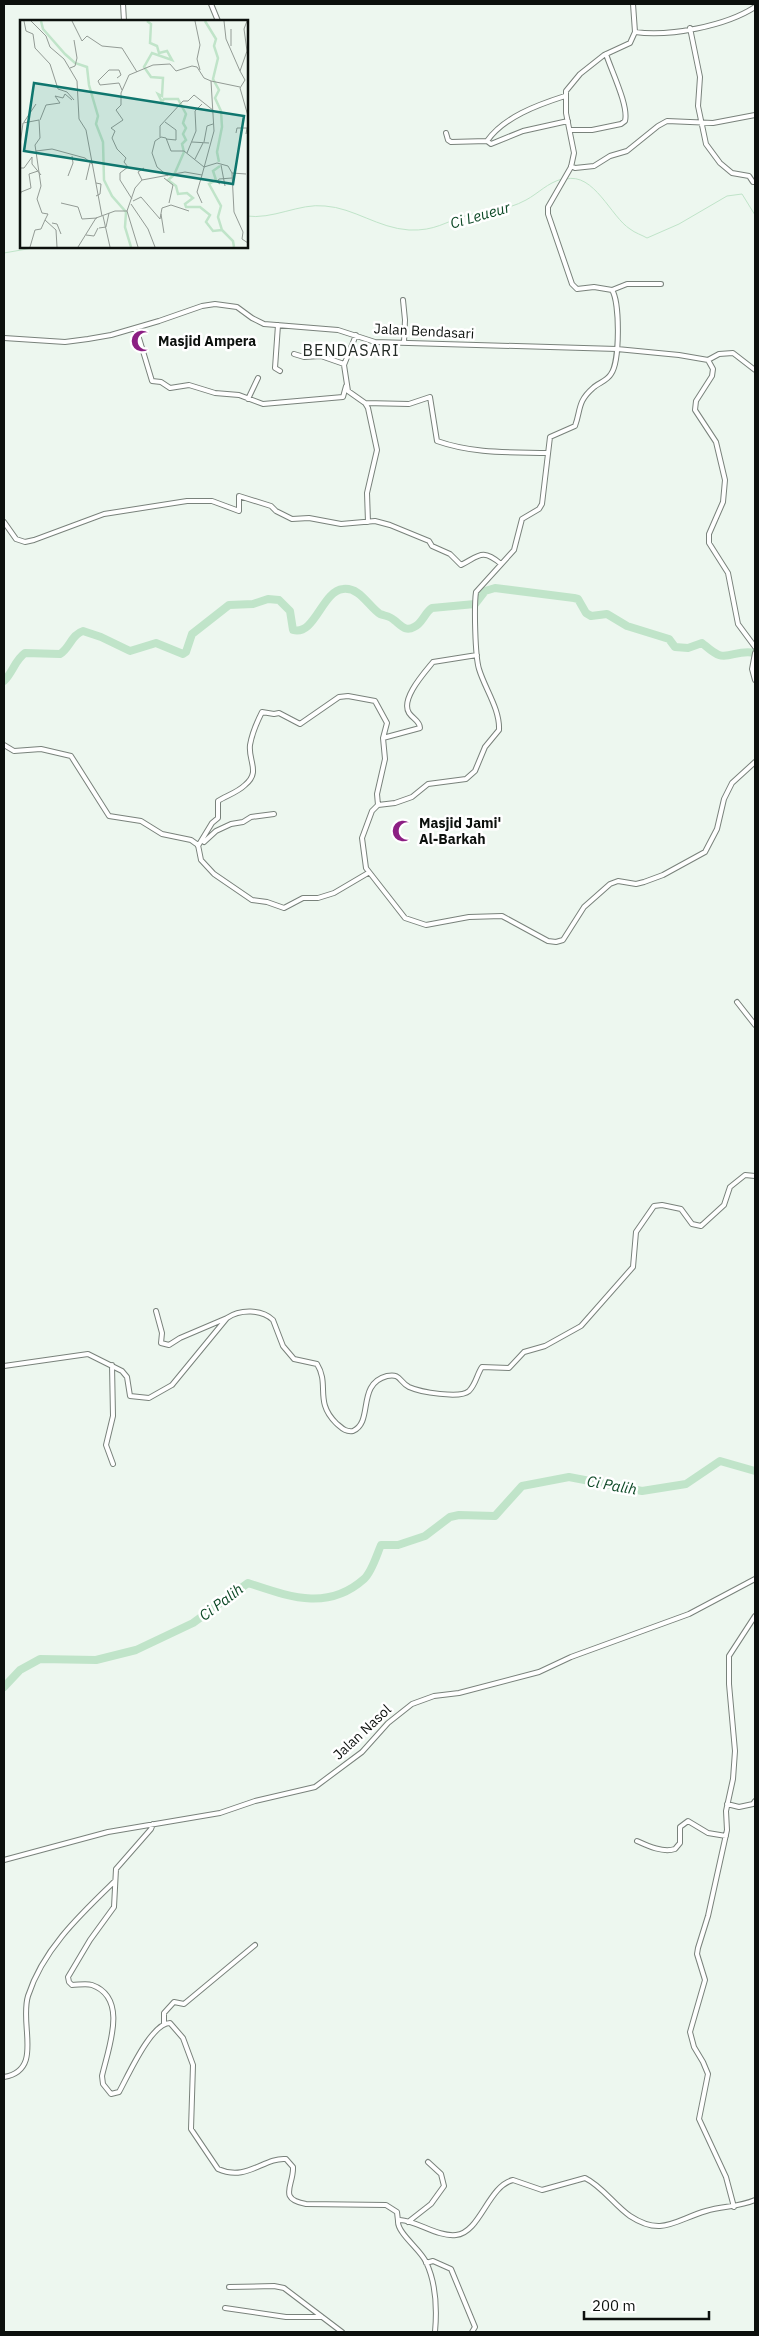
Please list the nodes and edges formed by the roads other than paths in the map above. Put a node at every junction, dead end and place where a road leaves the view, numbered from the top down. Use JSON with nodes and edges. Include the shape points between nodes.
{"nodes":[{"id":1,"x":124,"y":4,"type":"edge"},
{"id":2,"x":211,"y":4,"type":"edge"},
{"id":3,"x":633,"y":4,"type":"edge"},
{"id":4,"x":755,"y":6,"type":"edge"},
{"id":5,"x":124,"y":20,"type":"edge"},
{"id":6,"x":218,"y":20,"type":"edge"},
{"id":7,"x":690,"y":28,"type":"junction"},
{"id":8,"x":634,"y":32,"type":"junction"},
{"id":9,"x":606,"y":54,"type":"junction"},
{"id":10,"x":565,"y":96,"type":"junction"},
{"id":11,"x":755,"y":115,"type":"edge"},
{"id":12,"x":568,"y":121,"type":"junction"},
{"id":13,"x":701,"y":122,"type":"junction"},
{"id":14,"x":570,"y":130,"type":"junction"},
{"id":15,"x":447,"y":137,"type":"dead end"},
{"id":16,"x":487,"y":141,"type":"junction"},
{"id":17,"x":571,"y":166,"type":"junction"},
{"id":18,"x":755,"y":182,"type":"edge"},
{"id":19,"x":661,"y":284,"type":"dead end"},
{"id":20,"x":612,"y":290,"type":"junction"},
{"id":21,"x":403,"y":300,"type":"dead end"},
{"id":22,"x":278,"y":325,"type":"junction"},
{"id":23,"x":136,"y":328,"type":"junction"},
{"id":24,"x":356,"y":335,"type":"junction"},
{"id":25,"x":4,"y":338,"type":"edge"},
{"id":26,"x":404,"y":342,"type":"junction"},
{"id":27,"x":617,"y":349,"type":"junction"},
{"id":28,"x":294,"y":354,"type":"dead end"},
{"id":29,"x":708,"y":360,"type":"junction"},
{"id":30,"x":344,"y":364,"type":"junction"},
{"id":31,"x":755,"y":370,"type":"edge"},
{"id":32,"x":280,"y":371,"type":"dead end"},
{"id":33,"x":258,"y":378,"type":"dead end"},
{"id":34,"x":346,"y":386,"type":"junction"},
{"id":35,"x":248,"y":399,"type":"junction"},
{"id":36,"x":365,"y":403,"type":"junction"},
{"id":37,"x":548,"y":453,"type":"junction"},
{"id":38,"x":4,"y":522,"type":"edge"},
{"id":39,"x":368,"y":522,"type":"junction"},
{"id":40,"x":501,"y":564,"type":"junction"},
{"id":41,"x":755,"y":647,"type":"edge"},
{"id":42,"x":755,"y":653,"type":"edge"},
{"id":43,"x":477,"y":655,"type":"junction"},
{"id":44,"x":755,"y":680,"type":"edge"},
{"id":45,"x":383,"y":738,"type":"junction"},
{"id":46,"x":4,"y":744,"type":"edge"},
{"id":47,"x":755,"y":762,"type":"edge"},
{"id":48,"x":378,"y":805,"type":"junction"},
{"id":49,"x":274,"y":814,"type":"dead end"},
{"id":50,"x":198,"y":846,"type":"junction"},
{"id":51,"x":368,"y":873,"type":"junction"},
{"id":52,"x":737,"y":1002,"type":"dead end"},
{"id":53,"x":755,"y":1025,"type":"edge"},
{"id":54,"x":755,"y":1176,"type":"edge"},
{"id":55,"x":156,"y":1311,"type":"dead end"},
{"id":56,"x":227,"y":1318,"type":"junction"},
{"id":57,"x":112,"y":1365,"type":"junction"},
{"id":58,"x":4,"y":1366,"type":"edge"},
{"id":59,"x":113,"y":1464,"type":"dead end"},
{"id":60,"x":755,"y":1579,"type":"edge"},
{"id":61,"x":755,"y":1616,"type":"edge"},
{"id":62,"x":755,"y":1801,"type":"edge"},
{"id":63,"x":727,"y":1804,"type":"junction"},
{"id":64,"x":153,"y":1824,"type":"junction"},
{"id":65,"x":726,"y":1836,"type":"junction"},
{"id":66,"x":637,"y":1841,"type":"dead end"},
{"id":67,"x":4,"y":1860,"type":"edge"},
{"id":68,"x":115,"y":1881,"type":"junction"},
{"id":69,"x":256,"y":1945,"type":"dead end"},
{"id":70,"x":164,"y":2023,"type":"junction"},
{"id":71,"x":4,"y":2077,"type":"edge"},
{"id":72,"x":428,"y":2162,"type":"dead end"},
{"id":73,"x":755,"y":2200,"type":"edge"},
{"id":74,"x":734,"y":2207,"type":"junction"},
{"id":75,"x":398,"y":2221,"type":"junction"},
{"id":76,"x":408,"y":2222,"type":"junction"},
{"id":77,"x":426,"y":2263,"type":"junction"},
{"id":78,"x":229,"y":2287,"type":"dead end"},
{"id":79,"x":225,"y":2308,"type":"dead end"},
{"id":80,"x":322,"y":2317,"type":"junction"},
{"id":81,"x":342,"y":2332,"type":"edge"},
{"id":82,"x":435,"y":2332,"type":"edge"},
{"id":83,"x":472,"y":2332,"type":"edge"}],
"edges":[{"from":1,"to":5,"type":"street"},
{"from":2,"to":6,"type":"street"},
{"from":3,"to":8,"type":"street"},
{"from":4,"to":7,"type":"street","via":[[733,20]]},
{"from":7,"to":8,"type":"street","via":[[663,33]]},
{"from":7,"to":13,"type":"street","via":[[700,77],[698,106]]},
{"from":8,"to":9,"type":"street","via":[[628,45]]},
{"from":9,"to":10,"type":"street","via":[[580,74]]},
{"from":9,"to":14,"type":"street","via":[[622,96],[625,121],[592,130]]},
{"from":10,"to":12,"type":"street"},
{"from":10,"to":16,"type":"street","via":[[536,106],[494,131]]},
{"from":11,"to":13,"type":"street"},
{"from":12,"to":14,"type":"street"},
{"from":12,"to":16,"type":"street","via":[[523,131],[497,143]]},
{"from":13,"to":17,"type":"street","via":[[667,121],[627,152],[610,156],[594,166]]},
{"from":13,"to":18,"type":"street","via":[[706,144],[720,163],[732,173],[749,176]]},
{"from":14,"to":17,"type":"street","via":[[574,153]]},
{"from":15,"to":16,"type":"street"},
{"from":17,"to":20,"type":"street","via":[[548,207],[548,214],[576,289]]},
{"from":19,"to":20,"type":"street","via":[[627,284]]},
{"from":20,"to":27,"type":"street","via":[[617,302]]},
{"from":21,"to":26,"type":"street"},
{"from":22,"to":23,"type":"street","name":"Jalan Bendasari","via":[[257,322],[237,307],[215,304]]},
{"from":22,"to":24,"type":"street","name":"Jalan Bendasari","via":[[338,330]]},
{"from":22,"to":32,"type":"street","via":[[275,368]]},
{"from":23,"to":25,"type":"street","name":"Jalan Bendasari","via":[[65,342]]},
{"from":23,"to":35,"type":"street","via":[[153,382],[161,382],[171,388],[189,385]]},
{"from":24,"to":26,"type":"street","name":"Jalan Bendasari","via":[[375,342]]},
{"from":24,"to":30,"type":"street"},
{"from":26,"to":27,"type":"street","name":"Jalan Bendasari"},
{"from":27,"to":29,"type":"street","name":"Jalan Bendasari"},
{"from":27,"to":37,"type":"street","via":[[611,375],[581,402],[575,426],[551,435]]},
{"from":28,"to":30,"type":"street","via":[[321,356]]},
{"from":29,"to":31,"type":"street","via":[[719,354],[733,353]]},
{"from":29,"to":41,"type":"street","via":[[713,369],[712,376],[696,401],[695,410],[716,442],[725,480],[723,502],[708,543],[728,573],[738,624]]},
{"from":30,"to":34,"type":"street"},
{"from":33,"to":35,"type":"street"},
{"from":34,"to":35,"type":"street","via":[[343,398],[263,404]]},
{"from":34,"to":36,"type":"street"},
{"from":36,"to":37,"type":"street","via":[[409,404],[430,397],[437,441],[480,451]]},
{"from":36,"to":39,"type":"street","via":[[377,448],[367,498]]},
{"from":37,"to":40,"type":"street","via":[[542,504],[522,520],[514,548]]},
{"from":38,"to":39,"type":"street","via":[[16,539],[30,541],[96,516],[187,501],[212,501],[238,512],[239,496],[271,506],[292,519],[309,518],[341,524]]},
{"from":39,"to":40,"type":"street","via":[[387,524],[429,542],[450,554],[461,565],[483,554],[492,556]]},
{"from":40,"to":43,"type":"street","via":[[477,590]]},
{"from":42,"to":44,"type":"street","via":[[752,669]]},
{"from":43,"to":45,"type":"street","via":[[433,662],[407,702],[408,710],[420,723],[420,728]]},
{"from":43,"to":48,"type":"street","via":[[479,670],[498,713],[499,728],[485,747],[475,771],[462,781],[428,784],[412,797]]},
{"from":45,"to":48,"type":"street","via":[[385,759],[377,794]]},
{"from":45,"to":50,"type":"street","via":[[387,722],[372,699],[339,697],[300,724],[279,713],[262,712],[250,744],[254,767],[250,779],[242,788],[218,801],[218,818]]},
{"from":46,"to":50,"type":"street","via":[[14,751],[41,749],[71,756],[109,816],[141,821],[162,834],[188,839]]},
{"from":47,"to":51,"type":"street","via":[[732,783],[724,799],[718,829],[706,852],[644,882],[618,881],[610,884],[584,907],[559,941],[548,941],[502,916],[420,924],[402,915],[385,890]]},
{"from":48,"to":51,"type":"street","via":[[372,811],[362,838]]},
{"from":49,"to":50,"type":"street","via":[[230,824]]},
{"from":50,"to":51,"type":"street","via":[[201,860],[212,872],[254,901],[283,909],[302,898],[328,895]]},
{"from":52,"to":53,"type":"street"},
{"from":54,"to":56,"type":"street","via":[[745,1175],[733,1184],[724,1206],[701,1226],[692,1224],[682,1209],[662,1205],[652,1208],[636,1232],[633,1266],[579,1328],[545,1346],[524,1352],[508,1368],[482,1367],[471,1390],[463,1394],[453,1396],[409,1387],[398,1376],[382,1378],[366,1398],[362,1422],[353,1431],[342,1428],[326,1413],[318,1366],[313,1362],[296,1360],[285,1349],[274,1320],[254,1312]]},
{"from":55,"to":56,"type":"street","via":[[162,1333],[161,1343],[168,1345]]},
{"from":56,"to":57,"type":"street","via":[[174,1383],[151,1398],[130,1396],[126,1374]]},
{"from":57,"to":58,"type":"street","via":[[88,1354]]},
{"from":57,"to":59,"type":"street","via":[[113,1416],[106,1445]]},
{"from":60,"to":64,"type":"street","name":"Jalan Nasol","via":[[689,1614],[571,1656],[539,1672],[412,1704],[388,1723],[362,1752],[315,1787],[220,1813]]},
{"from":61,"to":63,"type":"street","via":[[729,1656],[735,1751]]},
{"from":62,"to":63,"type":"street","via":[[741,1807]]},
{"from":63,"to":65,"type":"street"},
{"from":64,"to":67,"type":"street","name":"Jalan Nasol","via":[[88,1836]]},
{"from":64,"to":68,"type":"street","via":[[116,1869]]},
{"from":65,"to":66,"type":"street","via":[[708,1833],[688,1821],[680,1827],[680,1843],[675,1849],[660,1849]]},
{"from":65,"to":74,"type":"street","via":[[698,1948],[705,1980],[690,2032],[708,2074],[699,2118],[726,2177]]},
{"from":68,"to":70,"type":"street","via":[[114,1907],[73,1967],[68,1980],[72,1985],[95,1987],[112,2004],[113,2023],[102,2080],[112,2094],[119,2092],[152,2034]]},
{"from":68,"to":71,"type":"street","via":[[72,1923],[40,1969],[26,2002],[26,2063],[16,2074]]},
{"from":69,"to":70,"type":"street","via":[[184,2004],[174,2002],[164,2013]]},
{"from":70,"to":75,"type":"street","via":[[175,2026],[189,2050],[194,2076],[191,2129],[218,2169],[252,2171],[275,2160],[286,2159],[292,2167],[288,2191],[293,2201],[386,2205],[397,2212]]},
{"from":72,"to":76,"type":"street","via":[[441,2174],[444,2186],[431,2204]]},
{"from":73,"to":74,"type":"street"},
{"from":74,"to":76,"type":"street","via":[[708,2210],[676,2224],[654,2226],[630,2216],[585,2178],[542,2190],[513,2180],[501,2186],[462,2234],[452,2235]]},
{"from":75,"to":76,"type":"street"},
{"from":75,"to":77,"type":"street","via":[[398,2227]]},
{"from":77,"to":82,"type":"street","via":[[434,2297]]},
{"from":77,"to":83,"type":"street","via":[[433,2261],[451,2269],[475,2327]]},
{"from":78,"to":80,"type":"street","via":[[284,2288]]},
{"from":79,"to":80,"type":"street","via":[[286,2317]]},
{"from":80,"to":81,"type":"street"}]}
